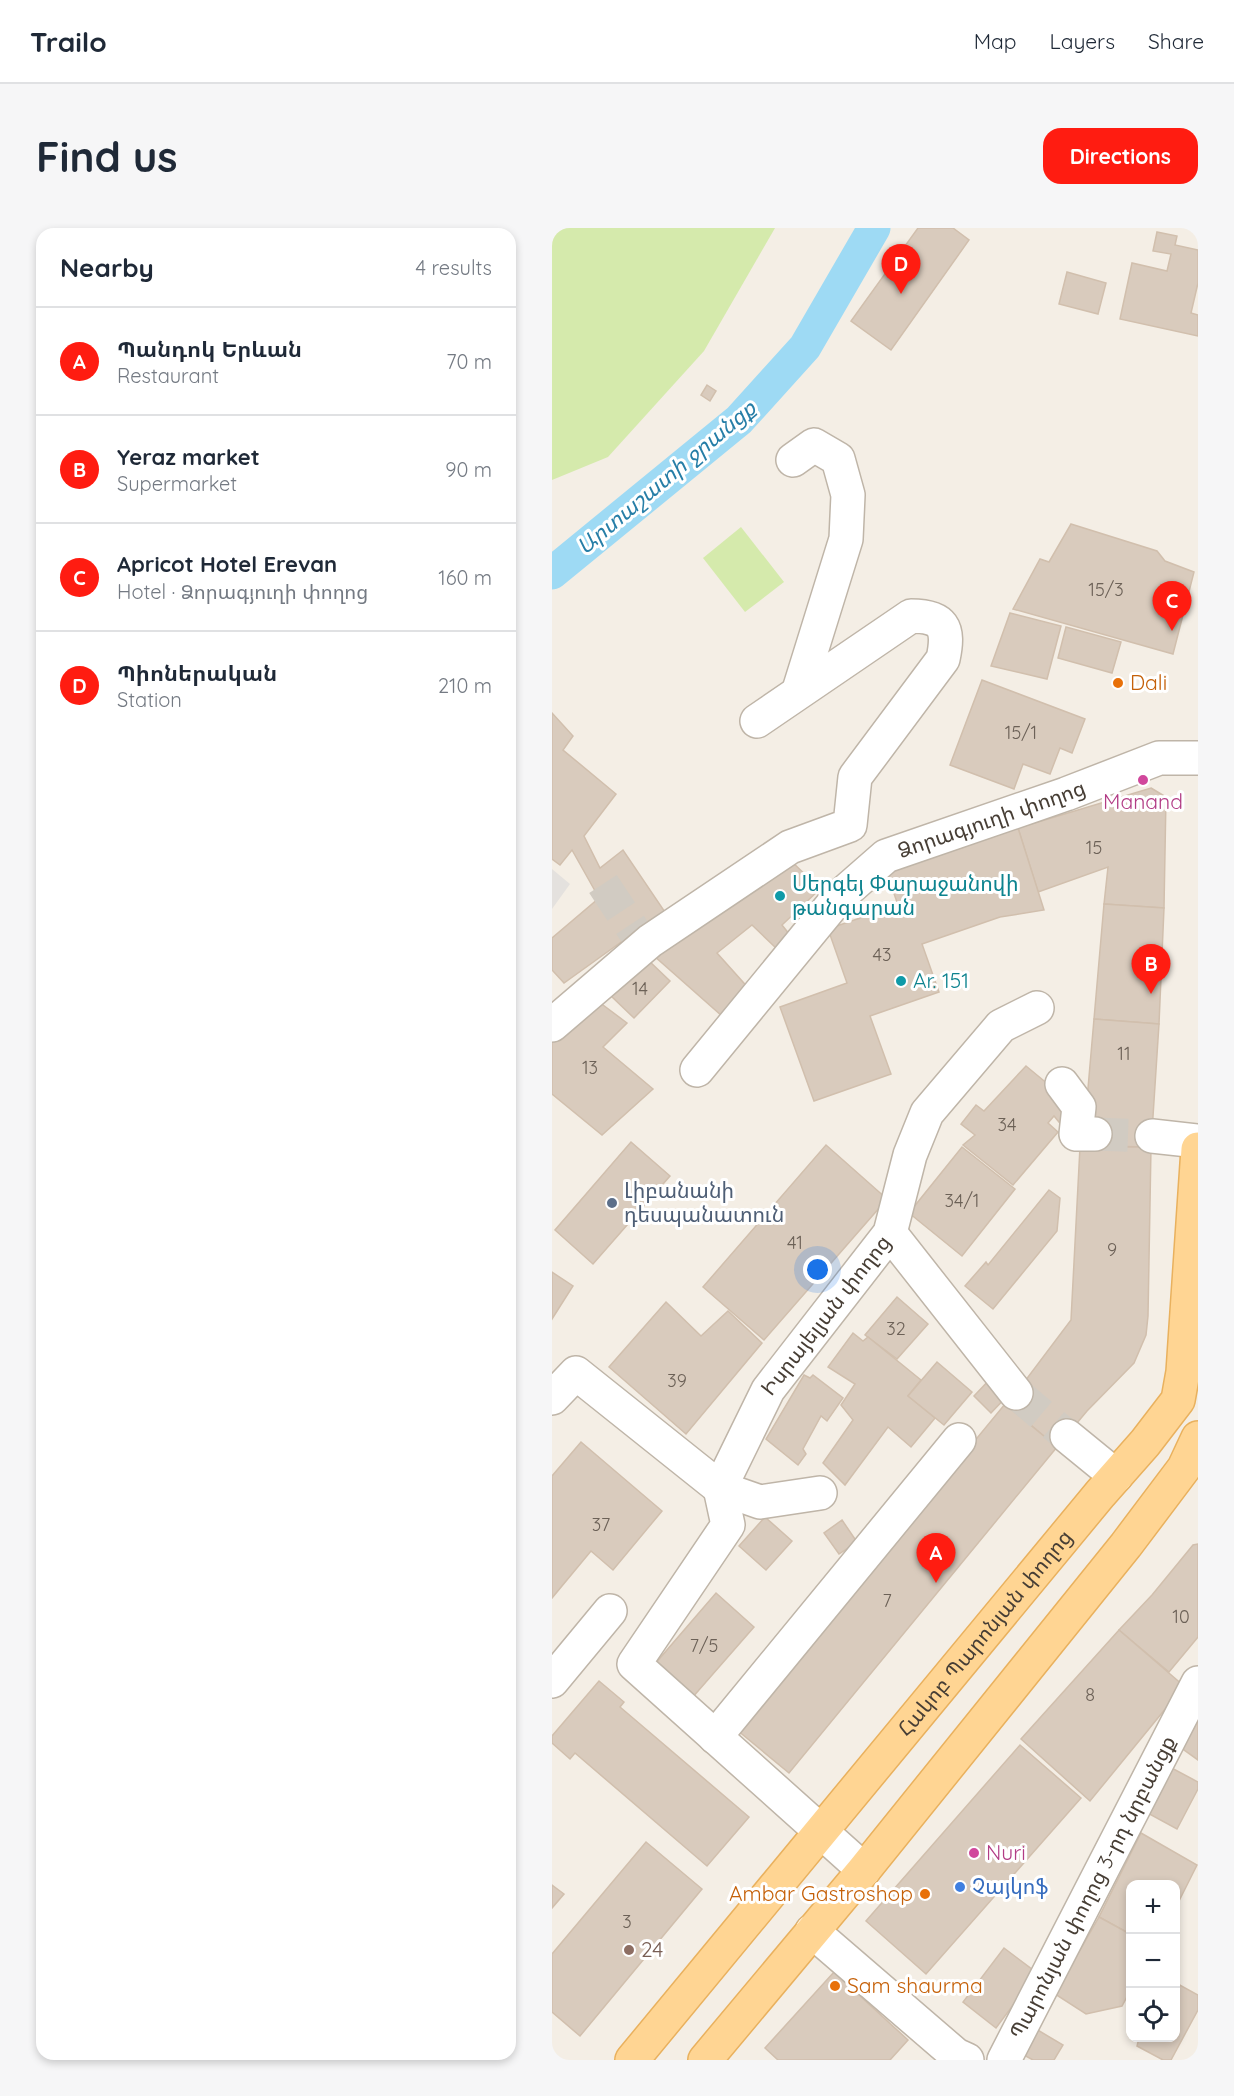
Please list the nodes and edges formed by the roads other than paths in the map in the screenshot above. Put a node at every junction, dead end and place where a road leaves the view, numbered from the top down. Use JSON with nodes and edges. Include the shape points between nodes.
{"nodes":[{"id":1,"x":793,"y":460,"type":"dead end"},
{"id":2,"x":799,"y":690,"type":"junction"},
{"id":3,"x":757,"y":721,"type":"dead end"},
{"id":4,"x":1198,"y":759,"type":"edge"},
{"id":5,"x":850,"y":825,"type":"junction"},
{"id":6,"x":886,"y":856,"type":"junction"},
{"id":7,"x":1037,"y":1008,"type":"dead end"},
{"id":8,"x":552,"y":1024,"type":"edge"},
{"id":9,"x":698,"y":1070,"type":"dead end"},
{"id":10,"x":1062,"y":1084,"type":"dead end"},
{"id":11,"x":1095,"y":1134,"type":"tunnel mouth"},
{"id":12,"x":1152,"y":1136,"type":"tunnel mouth"},
{"id":13,"x":1198,"y":1142,"type":"edge"},
{"id":14,"x":1198,"y":1149,"type":"edge"},
{"id":15,"x":890,"y":1233,"type":"junction"},
{"id":16,"x":1016,"y":1393,"type":"tunnel mouth"},
{"id":17,"x":552,"y":1398,"type":"edge"},
{"id":18,"x":1067,"y":1436,"type":"tunnel mouth"},
{"id":19,"x":1198,"y":1438,"type":"edge"},
{"id":20,"x":959,"y":1440,"type":"dead end"},
{"id":21,"x":1146,"y":1443,"type":"junction"},
{"id":22,"x":1191,"y":1473,"type":"edge"},
{"id":23,"x":1116,"y":1476,"type":"junction"},
{"id":24,"x":720,"y":1488,"type":"junction"},
{"id":25,"x":820,"y":1492,"type":"dead end"},
{"id":26,"x":610,"y":1611,"type":"dead end"},
{"id":27,"x":552,"y":1681,"type":"edge"},
{"id":28,"x":1198,"y":1683,"type":"edge"},
{"id":29,"x":715,"y":1737,"type":"junction"},
{"id":30,"x":821,"y":1832,"type":"junction"},
{"id":31,"x":864,"y":1870,"type":"junction"},
{"id":32,"x":812,"y":1931,"type":"junction"},
{"id":33,"x":959,"y":2058,"type":"edge"},
{"id":34,"x":632,"y":2060,"type":"edge"},
{"id":35,"x":705,"y":2060,"type":"edge"},
{"id":36,"x":1004,"y":2060,"type":"edge"}],
"edges":[{"from":1,"to":2,"type":"street","via":[[814,445],[838,459],[848,495],[846,539]]},
{"from":2,"to":3,"type":"street"},
{"from":2,"to":5,"type":"street","via":[[910,616],[930,616],[942,624],[947,640],[943,658],[855,777]]},
{"from":4,"to":6,"type":"street","name":"Ձորագյուղի փողոց","via":[[1159,758],[1066,795]]},
{"from":5,"to":6,"type":"street"},
{"from":5,"to":8,"type":"street","via":[[790,847],[642,943]]},
{"from":6,"to":9,"type":"street","name":"Ձորագյուղի փողոց","via":[[838,898]]},
{"from":7,"to":15,"type":"street","name":"Իսրայելյան փողոց","via":[[1001,1026],[927,1113],[910,1155]]},
{"from":10,"to":11,"type":"street","via":[[1079,1107],[1076,1134]]},
{"from":12,"to":13,"type":"street"},
{"from":14,"to":21,"type":"main road","name":"Հակոբ Պարոնյան փողոց","via":[[1178,1400]]},
{"from":15,"to":16,"type":"street"},
{"from":15,"to":24,"type":"street","name":"Իսրայելյան փողոց","via":[[768,1390]]},
{"from":17,"to":24,"type":"street","via":[[576,1372]]},
{"from":18,"to":23,"type":"street"},
{"from":19,"to":22,"type":"main road"},
{"from":20,"to":29,"type":"street"},
{"from":21,"to":22,"type":"main road"},
{"from":21,"to":23,"type":"main road","name":"Հակոբ Պարոնյան փողոց"},
{"from":22,"to":31,"type":"main road","via":[[1118,1554]]},
{"from":23,"to":30,"type":"main road","name":"Հակոբ Պարոնյան փողոց"},
{"from":24,"to":25,"type":"street","via":[[760,1502]]},
{"from":24,"to":29,"type":"street","via":[[728,1525],[634,1664]]},
{"from":26,"to":27,"type":"street"},
{"from":28,"to":36,"type":"street","name":"Պարոնյան փողոց 3-րդ նրբանցք"},
{"from":29,"to":30,"type":"street"},
{"from":30,"to":31,"type":"street"},
{"from":30,"to":34,"type":"main road","name":"Հակոբ Պարոնյան փողոց"},
{"from":31,"to":32,"type":"main road"},
{"from":32,"to":33,"type":"street"},
{"from":32,"to":35,"type":"main road"}]}
